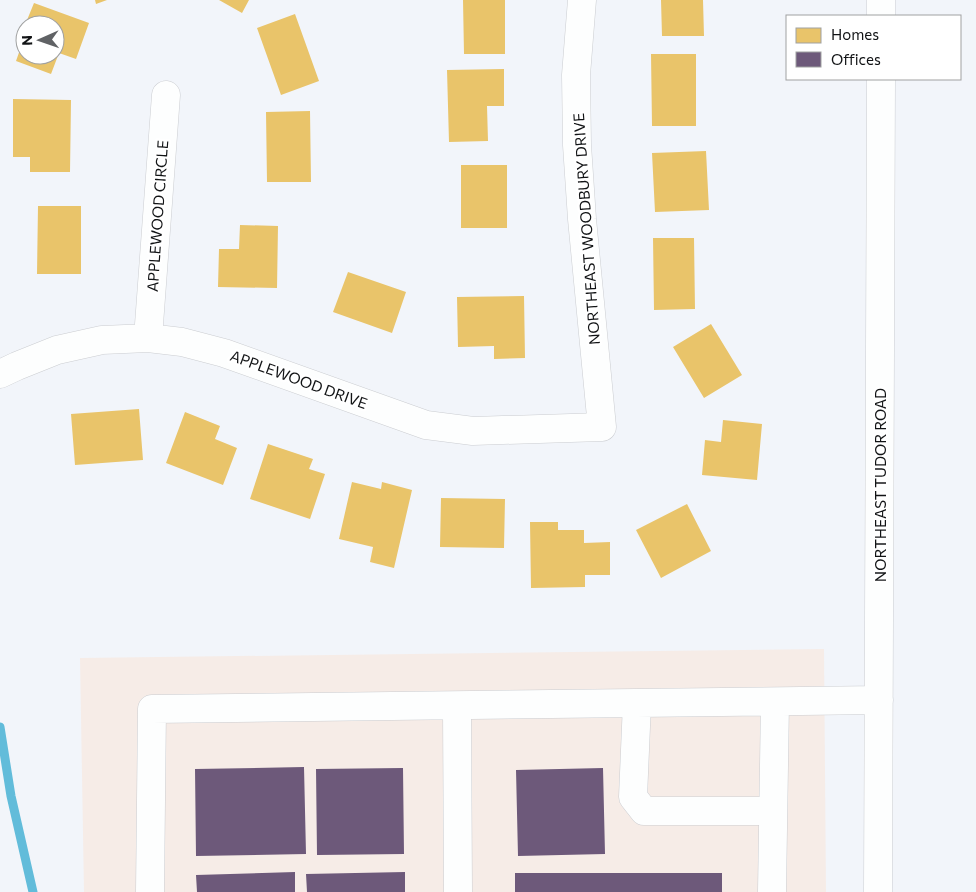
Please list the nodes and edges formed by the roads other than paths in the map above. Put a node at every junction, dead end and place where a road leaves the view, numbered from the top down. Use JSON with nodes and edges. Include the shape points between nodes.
{"nodes":[{"id":1,"x":582,"y":0,"type":"edge"},
{"id":2,"x":881,"y":0,"type":"edge"},
{"id":3,"x":881,"y":15,"type":"edge"},
{"id":4,"x":881,"y":80,"type":"edge"},
{"id":5,"x":166,"y":95,"type":"dead end"},
{"id":6,"x":148,"y":338,"type":"junction"},
{"id":7,"x":0,"y":374,"type":"edge"},
{"id":8,"x":602,"y":427,"type":"joint"},
{"id":9,"x":879,"y":700,"type":"junction"},
{"id":10,"x":775,"y":702,"type":"junction"},
{"id":11,"x":637,"y":703,"type":"junction"},
{"id":12,"x":457,"y":706,"type":"junction"},
{"id":13,"x":774,"y":811,"type":"junction"},
{"id":14,"x":150,"y":892,"type":"edge"},
{"id":15,"x":458,"y":892,"type":"edge"},
{"id":16,"x":772,"y":892,"type":"edge"},
{"id":17,"x":878,"y":892,"type":"edge"}],
"edges":[{"from":1,"to":8,"type":"street","name":"NORTHEAST WOODBURY DRIVE","via":[[576,75],[577,145]]},
{"from":2,"to":3,"type":"street"},
{"from":4,"to":9,"type":"street","name":"NORTHEAST TUDOR ROAD"},
{"from":5,"to":6,"type":"street","name":"APPLEWOOD CIRCLE"},
{"from":6,"to":7,"type":"street","name":"APPLEWOOD DRIVE","via":[[102,340],[57,350]]},
{"from":6,"to":8,"type":"street","name":"APPLEWOOD DRIVE","via":[[224,352],[426,425],[473,431]]},
{"from":9,"to":10,"type":"street"},
{"from":9,"to":17,"type":"street","name":"NORTHEAST TUDOR ROAD"},
{"from":10,"to":11,"type":"street"},
{"from":10,"to":13,"type":"street"},
{"from":11,"to":12,"type":"street"},
{"from":11,"to":13,"type":"street","via":[[633,797],[644,811]]},
{"from":12,"to":14,"type":"street","via":[[152,709]]},
{"from":12,"to":15,"type":"street"},
{"from":13,"to":16,"type":"street"}]}
